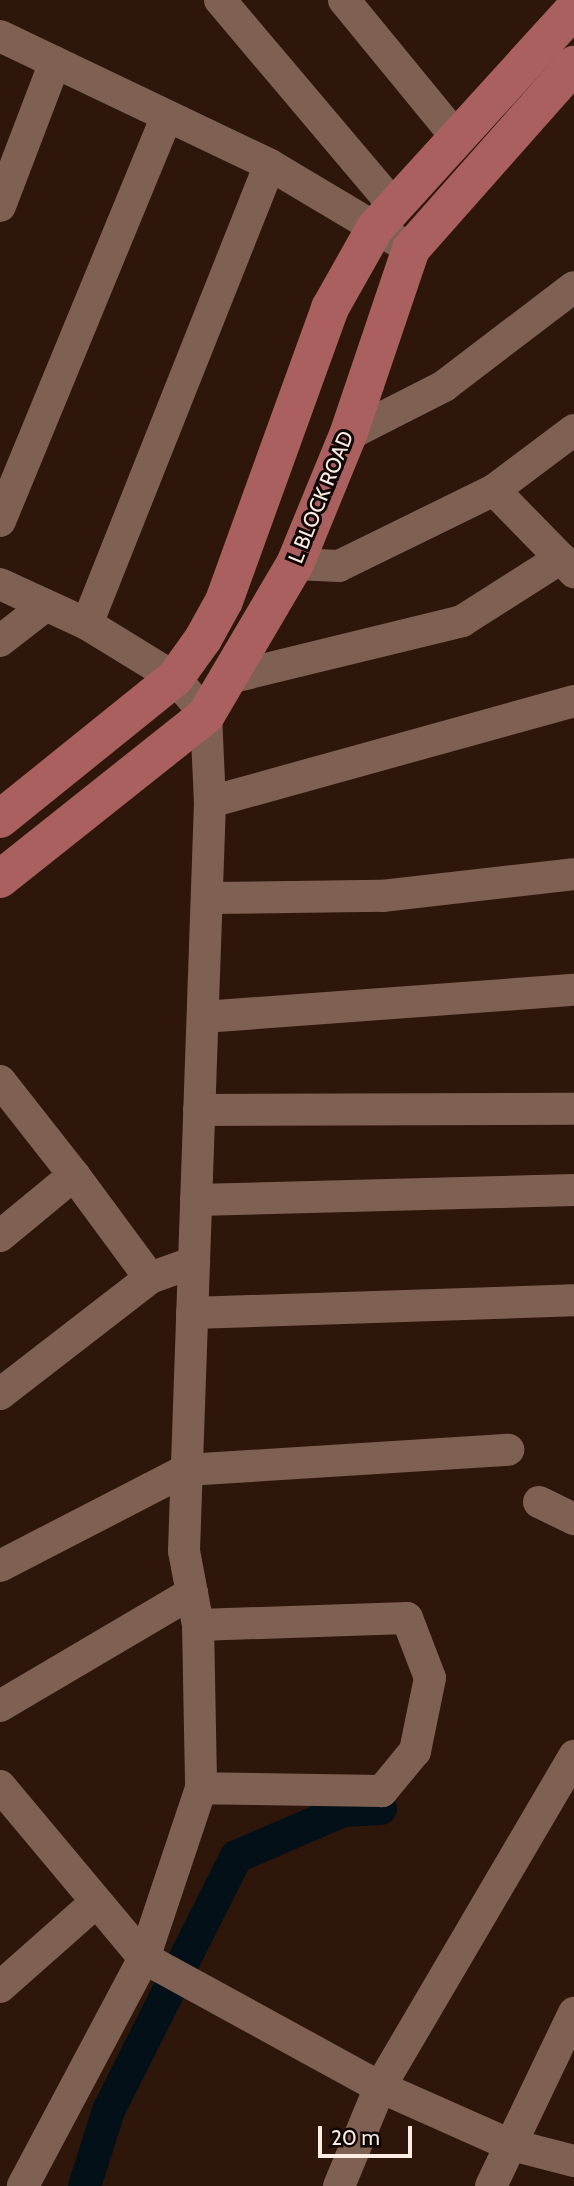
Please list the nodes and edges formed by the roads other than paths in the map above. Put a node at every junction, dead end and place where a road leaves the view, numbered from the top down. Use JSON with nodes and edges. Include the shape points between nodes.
{"nodes":[{"id":1,"x":220,"y":0,"type":"edge"},
{"id":2,"x":344,"y":0,"type":"edge"},
{"id":3,"x":574,"y":9,"type":"edge"},
{"id":4,"x":0,"y":36,"type":"edge"},
{"id":5,"x":55,"y":62,"type":"junction"},
{"id":6,"x":574,"y":65,"type":"edge"},
{"id":7,"x":167,"y":116,"type":"junction"},
{"id":8,"x":456,"y":137,"type":"junction"},
{"id":9,"x":270,"y":165,"type":"junction"},
{"id":10,"x":0,"y":206,"type":"edge"},
{"id":11,"x":384,"y":216,"type":"junction"},
{"id":12,"x":411,"y":250,"type":"junction"},
{"id":13,"x":574,"y":287,"type":"edge"},
{"id":14,"x":330,"y":308,"type":"junction"},
{"id":15,"x":381,"y":328,"type":"junction"},
{"id":16,"x":574,"y":430,"type":"edge"},
{"id":17,"x":348,"y":435,"type":"junction"},
{"id":18,"x":494,"y":490,"type":"junction"},
{"id":19,"x":0,"y":521,"type":"edge"},
{"id":20,"x":569,"y":563,"type":"edge"},
{"id":21,"x":295,"y":564,"type":"junction"},
{"id":22,"x":0,"y":584,"type":"edge"},
{"id":23,"x":46,"y":605,"type":"junction"},
{"id":24,"x":87,"y":624,"type":"junction"},
{"id":25,"x":0,"y":641,"type":"edge"},
{"id":26,"x":175,"y":678,"type":"junction"},
{"id":27,"x":229,"y":678,"type":"junction"},
{"id":28,"x":574,"y":701,"type":"edge"},
{"id":29,"x":206,"y":715,"type":"junction"},
{"id":30,"x":210,"y":802,"type":"junction"},
{"id":31,"x":0,"y":819,"type":"edge"},
{"id":32,"x":574,"y":874,"type":"edge"},
{"id":33,"x":0,"y":878,"type":"edge"},
{"id":34,"x":207,"y":898,"type":"junction"},
{"id":35,"x":574,"y":990,"type":"edge"},
{"id":36,"x":202,"y":1017,"type":"junction"},
{"id":37,"x":0,"y":1082,"type":"edge"},
{"id":38,"x":574,"y":1109,"type":"edge"},
{"id":39,"x":200,"y":1110,"type":"junction"},
{"id":40,"x":74,"y":1175,"type":"junction"},
{"id":41,"x":574,"y":1190,"type":"edge"},
{"id":42,"x":196,"y":1200,"type":"junction"},
{"id":43,"x":0,"y":1236,"type":"edge"},
{"id":44,"x":194,"y":1262,"type":"junction"},
{"id":45,"x":150,"y":1278,"type":"junction"},
{"id":46,"x":574,"y":1300,"type":"edge"},
{"id":47,"x":192,"y":1313,"type":"junction"},
{"id":48,"x":0,"y":1394,"type":"edge"},
{"id":49,"x":508,"y":1450,"type":"dead end"},
{"id":50,"x":186,"y":1470,"type":"junction"},
{"id":51,"x":539,"y":1502,"type":"dead end"},
{"id":52,"x":574,"y":1519,"type":"edge"},
{"id":53,"x":0,"y":1566,"type":"edge"},
{"id":54,"x":192,"y":1593,"type":"junction"},
{"id":55,"x":198,"y":1625,"type":"junction"},
{"id":56,"x":0,"y":1706,"type":"edge"},
{"id":57,"x":574,"y":1756,"type":"edge"},
{"id":58,"x":201,"y":1788,"type":"junction"},
{"id":59,"x":3,"y":1797,"type":"edge"},
{"id":60,"x":96,"y":1902,"type":"junction"},
{"id":61,"x":152,"y":1963,"type":"junction"},
{"id":62,"x":0,"y":1987,"type":"edge"},
{"id":63,"x":574,"y":2013,"type":"edge"},
{"id":64,"x":380,"y":2087,"type":"junction"},
{"id":65,"x":508,"y":2144,"type":"junction"},
{"id":66,"x":574,"y":2161,"type":"edge"},
{"id":67,"x":23,"y":2186,"type":"edge"},
{"id":68,"x":339,"y":2186,"type":"edge"},
{"id":69,"x":491,"y":2186,"type":"edge"}],
"edges":[{"from":1,"to":11,"type":"street"},
{"from":2,"to":8,"type":"street"},
{"from":3,"to":8,"type":"main road"},
{"from":4,"to":5,"type":"street"},
{"from":5,"to":7,"type":"street"},
{"from":5,"to":10,"type":"street"},
{"from":6,"to":12,"type":"main road","name":"L BLOCK ROAD"},
{"from":7,"to":9,"type":"street"},
{"from":7,"to":19,"type":"street"},
{"from":8,"to":11,"type":"main road"},
{"from":9,"to":11,"type":"street"},
{"from":9,"to":24,"type":"street"},
{"from":11,"to":12,"type":"street"},
{"from":11,"to":14,"type":"main road"},
{"from":12,"to":15,"type":"main road","name":"L BLOCK ROAD"},
{"from":13,"to":17,"type":"street","via":[[444,386]]},
{"from":14,"to":15,"type":"main road"},
{"from":14,"to":26,"type":"main road","via":[[224,601]]},
{"from":15,"to":17,"type":"main road","name":"L BLOCK ROAD"},
{"from":16,"to":18,"type":"street"},
{"from":17,"to":21,"type":"main road","name":"L BLOCK ROAD"},
{"from":18,"to":20,"type":"street"},
{"from":18,"to":21,"type":"street","via":[[339,566]]},
{"from":20,"to":27,"type":"street","via":[[462,621]]},
{"from":21,"to":27,"type":"main road","name":"L BLOCK ROAD"},
{"from":22,"to":23,"type":"street"},
{"from":23,"to":24,"type":"street"},
{"from":23,"to":25,"type":"street"},
{"from":24,"to":26,"type":"street"},
{"from":26,"to":29,"type":"street"},
{"from":26,"to":31,"type":"main road"},
{"from":27,"to":29,"type":"main road","name":"L BLOCK ROAD"},
{"from":28,"to":30,"type":"street"},
{"from":29,"to":30,"type":"street"},
{"from":29,"to":33,"type":"main road","name":"L BLOCK ROAD"},
{"from":30,"to":34,"type":"street"},
{"from":32,"to":34,"type":"street","via":[[382,896]]},
{"from":34,"to":36,"type":"street"},
{"from":35,"to":36,"type":"street"},
{"from":36,"to":39,"type":"street"},
{"from":37,"to":40,"type":"street"},
{"from":38,"to":39,"type":"street"},
{"from":39,"to":42,"type":"street"},
{"from":40,"to":43,"type":"street"},
{"from":40,"to":45,"type":"street"},
{"from":41,"to":42,"type":"street"},
{"from":42,"to":44,"type":"street"},
{"from":44,"to":45,"type":"street"},
{"from":44,"to":47,"type":"street"},
{"from":45,"to":48,"type":"street"},
{"from":46,"to":47,"type":"street"},
{"from":47,"to":50,"type":"street"},
{"from":49,"to":50,"type":"street"},
{"from":50,"to":53,"type":"street","via":[[118,1500]]},
{"from":50,"to":54,"type":"street","via":[[184,1551]]},
{"from":51,"to":52,"type":"street"},
{"from":54,"to":55,"type":"street"},
{"from":54,"to":56,"type":"street"},
{"from":55,"to":58,"type":"street"},
{"from":55,"to":58,"type":"street","via":[[407,1618],[430,1678],[415,1751],[382,1791]]},
{"from":57,"to":64,"type":"street"},
{"from":58,"to":61,"type":"street"},
{"from":59,"to":60,"type":"street"},
{"from":60,"to":61,"type":"street"},
{"from":60,"to":62,"type":"street"},
{"from":61,"to":64,"type":"street","via":[[243,2017]]},
{"from":61,"to":67,"type":"street"},
{"from":63,"to":65,"type":"street"},
{"from":64,"to":65,"type":"street"},
{"from":64,"to":68,"type":"street"},
{"from":65,"to":66,"type":"street"},
{"from":65,"to":69,"type":"street"}]}
